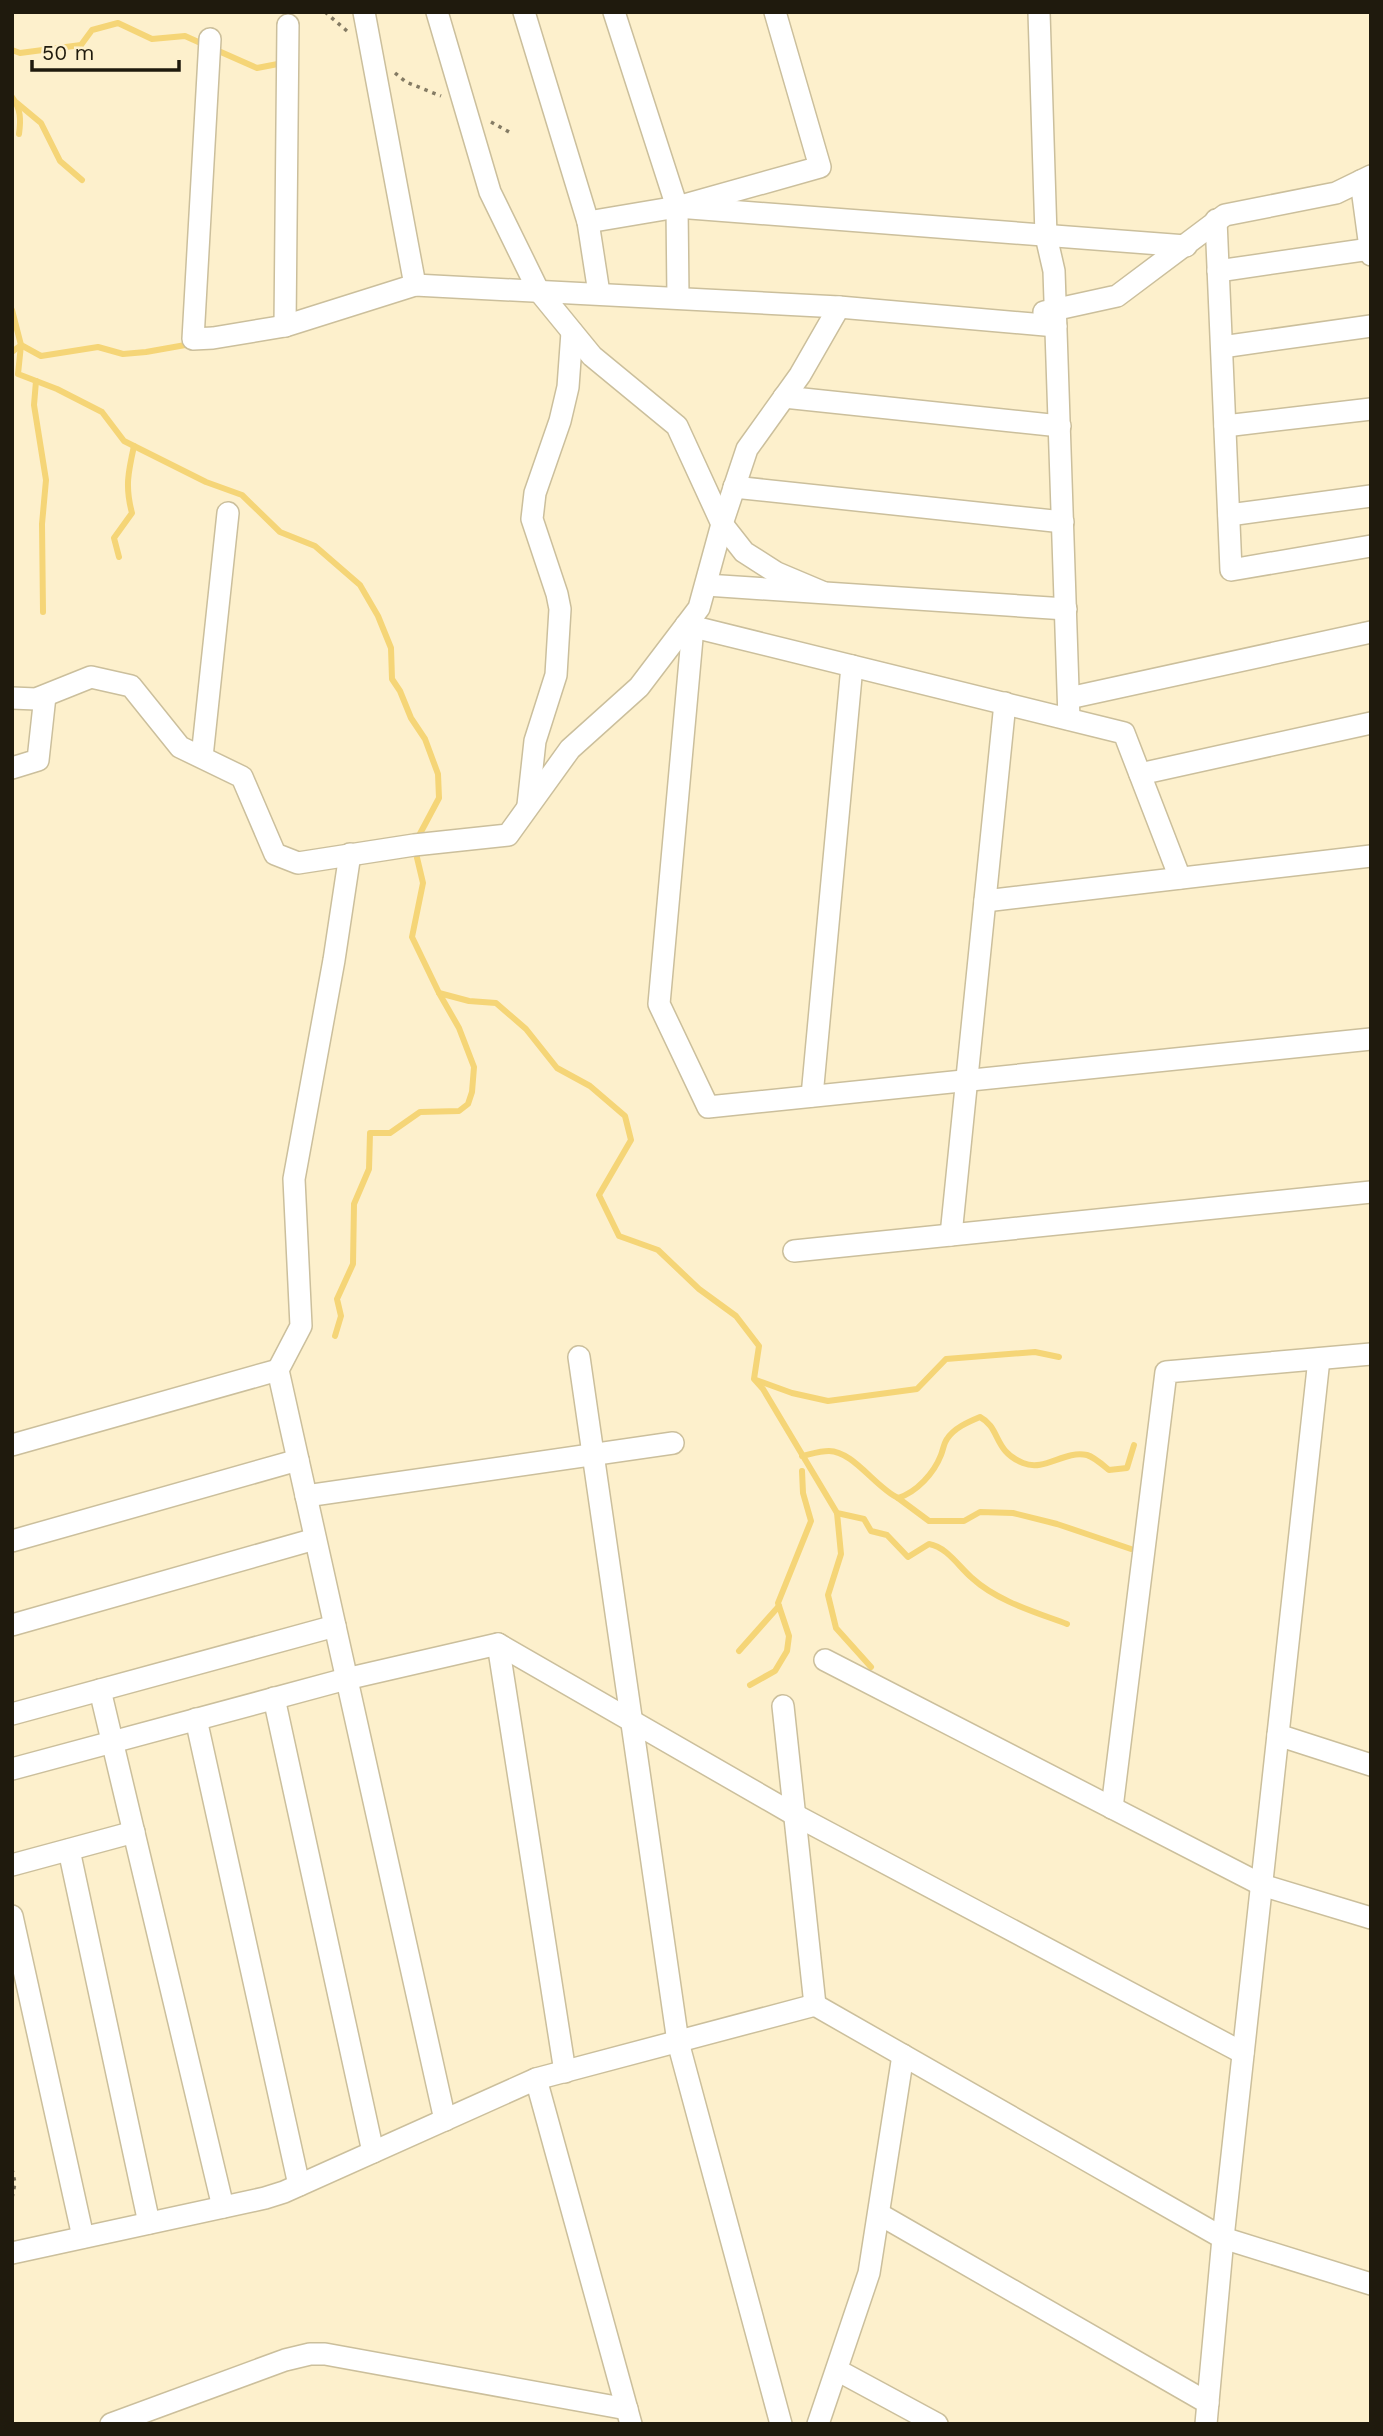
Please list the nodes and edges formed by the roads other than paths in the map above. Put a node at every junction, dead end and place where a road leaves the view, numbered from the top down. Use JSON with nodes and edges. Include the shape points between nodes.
{"nodes":[{"id":1,"x":364,"y":12,"type":"edge"},
{"id":2,"x":437,"y":12,"type":"edge"},
{"id":3,"x":524,"y":12,"type":"edge"},
{"id":4,"x":614,"y":12,"type":"edge"},
{"id":5,"x":775,"y":12,"type":"edge"},
{"id":6,"x":1039,"y":12,"type":"edge"},
{"id":7,"x":288,"y":24,"type":"dead end"},
{"id":8,"x":210,"y":38,"type":"dead end"},
{"id":9,"x":1366,"y":178,"type":"edge"},
{"id":10,"x":677,"y":207,"type":"junction"},
{"id":11,"x":1216,"y":220,"type":"junction"},
{"id":12,"x":588,"y":222,"type":"junction"},
{"id":13,"x":1046,"y":236,"type":"junction"},
{"id":14,"x":1186,"y":246,"type":"junction"},
{"id":15,"x":1370,"y":249,"type":"edge"},
{"id":16,"x":1371,"y":255,"type":"edge"},
{"id":17,"x":1219,"y":271,"type":"junction"},
{"id":18,"x":415,"y":285,"type":"junction"},
{"id":19,"x":538,"y":290,"type":"junction"},
{"id":20,"x":599,"y":293,"type":"junction"},
{"id":21,"x":678,"y":297,"type":"junction"},
{"id":22,"x":839,"y":307,"type":"junction"},
{"id":23,"x":1056,"y":318,"type":"junction"},
{"id":24,"x":285,"y":326,"type":"junction"},
{"id":25,"x":1371,"y":326,"type":"edge"},
{"id":26,"x":572,"y":332,"type":"junction"},
{"id":27,"x":1222,"y":347,"type":"junction"},
{"id":28,"x":784,"y":397,"type":"junction"},
{"id":29,"x":1371,"y":409,"type":"edge"},
{"id":30,"x":1060,"y":426,"type":"junction"},
{"id":31,"x":1225,"y":426,"type":"junction"},
{"id":32,"x":734,"y":487,"type":"junction"},
{"id":33,"x":1371,"y":496,"type":"edge"},
{"id":34,"x":228,"y":513,"type":"dead end"},
{"id":35,"x":1229,"y":515,"type":"junction"},
{"id":36,"x":1063,"y":523,"type":"junction"},
{"id":37,"x":722,"y":524,"type":"junction"},
{"id":38,"x":1371,"y":546,"type":"edge"},
{"id":39,"x":706,"y":585,"type":"junction"},
{"id":40,"x":822,"y":592,"type":"junction"},
{"id":41,"x":1066,"y":609,"type":"junction"},
{"id":42,"x":690,"y":626,"type":"junction"},
{"id":43,"x":1371,"y":632,"type":"edge"},
{"id":44,"x":852,"y":666,"type":"junction"},
{"id":45,"x":40,"y":697,"type":"junction"},
{"id":46,"x":12,"y":698,"type":"edge"},
{"id":47,"x":1004,"y":703,"type":"junction"},
{"id":48,"x":12,"y":707,"type":"edge"},
{"id":49,"x":1069,"y":709,"type":"junction"},
{"id":50,"x":1371,"y":723,"type":"edge"},
{"id":51,"x":201,"y":757,"type":"junction"},
{"id":52,"x":12,"y":768,"type":"edge"},
{"id":53,"x":1140,"y":774,"type":"junction"},
{"id":54,"x":528,"y":807,"type":"junction"},
{"id":55,"x":350,"y":854,"type":"junction"},
{"id":56,"x":1371,"y":856,"type":"edge"},
{"id":57,"x":1180,"y":878,"type":"junction"},
{"id":58,"x":985,"y":901,"type":"junction"},
{"id":59,"x":1371,"y":1039,"type":"edge"},
{"id":60,"x":967,"y":1080,"type":"junction"},
{"id":61,"x":812,"y":1096,"type":"junction"},
{"id":62,"x":1371,"y":1192,"type":"edge"},
{"id":63,"x":951,"y":1235,"type":"junction"},
{"id":64,"x":794,"y":1251,"type":"dead end"},
{"id":65,"x":1371,"y":1354,"type":"edge"},
{"id":66,"x":579,"y":1357,"type":"dead end"},
{"id":67,"x":1319,"y":1359,"type":"junction"},
{"id":68,"x":278,"y":1370,"type":"junction"},
{"id":69,"x":673,"y":1443,"type":"dead end"},
{"id":70,"x":12,"y":1445,"type":"edge"},
{"id":71,"x":593,"y":1454,"type":"junction"},
{"id":72,"x":298,"y":1460,"type":"junction"},
{"id":73,"x":306,"y":1496,"type":"junction"},
{"id":74,"x":315,"y":1539,"type":"junction"},
{"id":75,"x":12,"y":1541,"type":"edge"},
{"id":76,"x":12,"y":1625,"type":"edge"},
{"id":77,"x":335,"y":1626,"type":"junction"},
{"id":78,"x":498,"y":1644,"type":"junction"},
{"id":79,"x":825,"y":1660,"type":"dead end"},
{"id":80,"x":346,"y":1679,"type":"junction"},
{"id":81,"x":100,"y":1690,"type":"junction"},
{"id":82,"x":274,"y":1698,"type":"junction"},
{"id":83,"x":783,"y":1706,"type":"dead end"},
{"id":84,"x":12,"y":1714,"type":"edge"},
{"id":85,"x":196,"y":1719,"type":"junction"},
{"id":86,"x":632,"y":1721,"type":"junction"},
{"id":87,"x":1278,"y":1735,"type":"junction"},
{"id":88,"x":113,"y":1742,"type":"junction"},
{"id":89,"x":1371,"y":1765,"type":"edge"},
{"id":90,"x":12,"y":1769,"type":"edge"},
{"id":91,"x":1112,"y":1808,"type":"junction"},
{"id":92,"x":794,"y":1815,"type":"junction"},
{"id":93,"x":134,"y":1832,"type":"junction"},
{"id":94,"x":69,"y":1850,"type":"junction"},
{"id":95,"x":12,"y":1866,"type":"edge"},
{"id":96,"x":1262,"y":1885,"type":"junction"},
{"id":97,"x":12,"y":1916,"type":"edge"},
{"id":98,"x":1371,"y":1918,"type":"edge"},
{"id":99,"x":815,"y":2005,"type":"junction"},
{"id":100,"x":678,"y":2042,"type":"junction"},
{"id":101,"x":1243,"y":2053,"type":"junction"},
{"id":102,"x":903,"y":2055,"type":"junction"},
{"id":103,"x":565,"y":2072,"type":"junction"},
{"id":104,"x":536,"y":2079,"type":"junction"},
{"id":105,"x":445,"y":2120,"type":"junction"},
{"id":106,"x":373,"y":2152,"type":"junction"},
{"id":107,"x":299,"y":2185,"type":"junction"},
{"id":108,"x":223,"y":2207,"type":"junction"},
{"id":109,"x":879,"y":2214,"type":"junction"},
{"id":110,"x":149,"y":2223,"type":"junction"},
{"id":111,"x":83,"y":2238,"type":"junction"},
{"id":112,"x":1223,"y":2238,"type":"junction"},
{"id":113,"x":12,"y":2253,"type":"edge"},
{"id":114,"x":1371,"y":2284,"type":"edge"},
{"id":115,"x":837,"y":2370,"type":"junction"},
{"id":116,"x":1207,"y":2413,"type":"edge"},
{"id":117,"x":629,"y":2416,"type":"edge"},
{"id":118,"x":111,"y":2424,"type":"edge"},
{"id":119,"x":781,"y":2424,"type":"edge"},
{"id":120,"x":818,"y":2424,"type":"edge"},
{"id":121,"x":937,"y":2424,"type":"edge"}],
"edges":[{"from":1,"to":18,"type":"street"},
{"from":2,"to":19,"type":"street","via":[[489,192]]},
{"from":3,"to":12,"type":"street"},
{"from":4,"to":10,"type":"street"},
{"from":5,"to":10,"type":"street","via":[[820,167]]},
{"from":6,"to":13,"type":"street"},
{"from":7,"to":24,"type":"street"},
{"from":8,"to":24,"type":"street","via":[[193,339]]},
{"from":9,"to":11,"type":"street","via":[[1336,193]]},
{"from":9,"to":15,"type":"street"},
{"from":10,"to":12,"type":"street"},
{"from":10,"to":13,"type":"street"},
{"from":10,"to":21,"type":"street"},
{"from":11,"to":14,"type":"street"},
{"from":11,"to":17,"type":"street"},
{"from":12,"to":20,"type":"street"},
{"from":13,"to":14,"type":"street"},
{"from":13,"to":23,"type":"street","via":[[1054,271]]},
{"from":14,"to":23,"type":"street","via":[[1117,296]]},
{"from":15,"to":16,"type":"street"},
{"from":15,"to":17,"type":"street"},
{"from":17,"to":27,"type":"street"},
{"from":18,"to":19,"type":"street"},
{"from":18,"to":24,"type":"street"},
{"from":19,"to":20,"type":"street"},
{"from":19,"to":26,"type":"street"},
{"from":20,"to":21,"type":"street"},
{"from":21,"to":22,"type":"street"},
{"from":22,"to":23,"type":"street","via":[[1010,322]]},
{"from":22,"to":28,"type":"street"},
{"from":23,"to":30,"type":"street"},
{"from":25,"to":27,"type":"street"},
{"from":26,"to":37,"type":"street","via":[[592,356],[677,426]]},
{"from":26,"to":54,"type":"street","via":[[565,398],[535,493],[532,519],[560,609],[556,675],[535,741]]},
{"from":27,"to":31,"type":"street"},
{"from":28,"to":30,"type":"street"},
{"from":28,"to":32,"type":"street","via":[[747,449]]},
{"from":29,"to":31,"type":"street"},
{"from":30,"to":36,"type":"street"},
{"from":31,"to":35,"type":"street"},
{"from":32,"to":36,"type":"street"},
{"from":32,"to":37,"type":"street"},
{"from":33,"to":35,"type":"street"},
{"from":34,"to":51,"type":"street"},
{"from":35,"to":38,"type":"street","via":[[1231,570]]},
{"from":36,"to":41,"type":"street"},
{"from":37,"to":39,"type":"street"},
{"from":37,"to":40,"type":"street","via":[[744,552],[777,573]]},
{"from":39,"to":40,"type":"street"},
{"from":39,"to":42,"type":"street"},
{"from":40,"to":41,"type":"street"},
{"from":41,"to":49,"type":"street"},
{"from":42,"to":44,"type":"street"},
{"from":42,"to":54,"type":"street","via":[[639,687],[570,748]]},
{"from":42,"to":61,"type":"street","via":[[659,1004],[708,1107]]},
{"from":43,"to":49,"type":"street"},
{"from":44,"to":47,"type":"street"},
{"from":44,"to":61,"type":"street"},
{"from":45,"to":46,"type":"street"},
{"from":45,"to":48,"type":"street"},
{"from":45,"to":51,"type":"street","via":[[91,677],[131,686],[180,747]]},
{"from":45,"to":52,"type":"street","via":[[38,760]]},
{"from":47,"to":49,"type":"street"},
{"from":47,"to":58,"type":"street"},
{"from":49,"to":53,"type":"street","via":[[1124,733]]},
{"from":50,"to":53,"type":"street"},
{"from":51,"to":55,"type":"street","via":[[242,777],[275,854],[298,863]]},
{"from":53,"to":57,"type":"street"},
{"from":54,"to":55,"type":"street","via":[[508,835]]},
{"from":55,"to":68,"type":"street","via":[[294,1179],[301,1326]]},
{"from":56,"to":57,"type":"street"},
{"from":57,"to":58,"type":"street"},
{"from":58,"to":60,"type":"street"},
{"from":59,"to":60,"type":"street"},
{"from":60,"to":61,"type":"street"},
{"from":60,"to":63,"type":"street"},
{"from":62,"to":63,"type":"street"},
{"from":63,"to":64,"type":"street"},
{"from":65,"to":67,"type":"street"},
{"from":66,"to":71,"type":"street"},
{"from":67,"to":87,"type":"street"},
{"from":67,"to":91,"type":"street","via":[[1166,1372]]},
{"from":68,"to":70,"type":"street"},
{"from":68,"to":72,"type":"street"},
{"from":69,"to":71,"type":"street"},
{"from":71,"to":73,"type":"street"},
{"from":71,"to":86,"type":"street"},
{"from":72,"to":73,"type":"street"},
{"from":72,"to":75,"type":"street"},
{"from":73,"to":74,"type":"street"},
{"from":74,"to":76,"type":"street"},
{"from":74,"to":77,"type":"street"},
{"from":77,"to":80,"type":"street"},
{"from":77,"to":81,"type":"street"},
{"from":78,"to":80,"type":"street"},
{"from":78,"to":86,"type":"street"},
{"from":78,"to":103,"type":"street"},
{"from":79,"to":91,"type":"street"},
{"from":80,"to":82,"type":"street"},
{"from":80,"to":105,"type":"street"},
{"from":81,"to":84,"type":"street"},
{"from":81,"to":88,"type":"street"},
{"from":82,"to":85,"type":"street"},
{"from":82,"to":106,"type":"street"},
{"from":83,"to":92,"type":"street"},
{"from":85,"to":88,"type":"street"},
{"from":85,"to":107,"type":"street"},
{"from":86,"to":92,"type":"street"},
{"from":86,"to":100,"type":"street"},
{"from":87,"to":89,"type":"street"},
{"from":87,"to":96,"type":"street"},
{"from":88,"to":90,"type":"street"},
{"from":88,"to":93,"type":"street"},
{"from":91,"to":96,"type":"street"},
{"from":92,"to":99,"type":"street"},
{"from":92,"to":101,"type":"street"},
{"from":93,"to":94,"type":"street"},
{"from":93,"to":108,"type":"street"},
{"from":94,"to":95,"type":"street"},
{"from":94,"to":110,"type":"street"},
{"from":96,"to":98,"type":"street"},
{"from":96,"to":101,"type":"street"},
{"from":97,"to":111,"type":"street"},
{"from":99,"to":100,"type":"street"},
{"from":99,"to":102,"type":"street"},
{"from":100,"to":103,"type":"street"},
{"from":100,"to":119,"type":"street"},
{"from":101,"to":112,"type":"street"},
{"from":102,"to":109,"type":"street"},
{"from":102,"to":112,"type":"street"},
{"from":103,"to":104,"type":"street"},
{"from":104,"to":105,"type":"street"},
{"from":104,"to":117,"type":"street"},
{"from":105,"to":106,"type":"street"},
{"from":106,"to":107,"type":"street"},
{"from":107,"to":108,"type":"street"},
{"from":108,"to":110,"type":"street"},
{"from":109,"to":115,"type":"street","via":[[869,2273]]},
{"from":109,"to":116,"type":"street"},
{"from":110,"to":111,"type":"street"},
{"from":111,"to":113,"type":"street"},
{"from":112,"to":114,"type":"street"},
{"from":112,"to":116,"type":"street"},
{"from":115,"to":120,"type":"street"},
{"from":115,"to":121,"type":"street"},
{"from":117,"to":118,"type":"street","via":[[325,2354],[285,2360]]}]}
